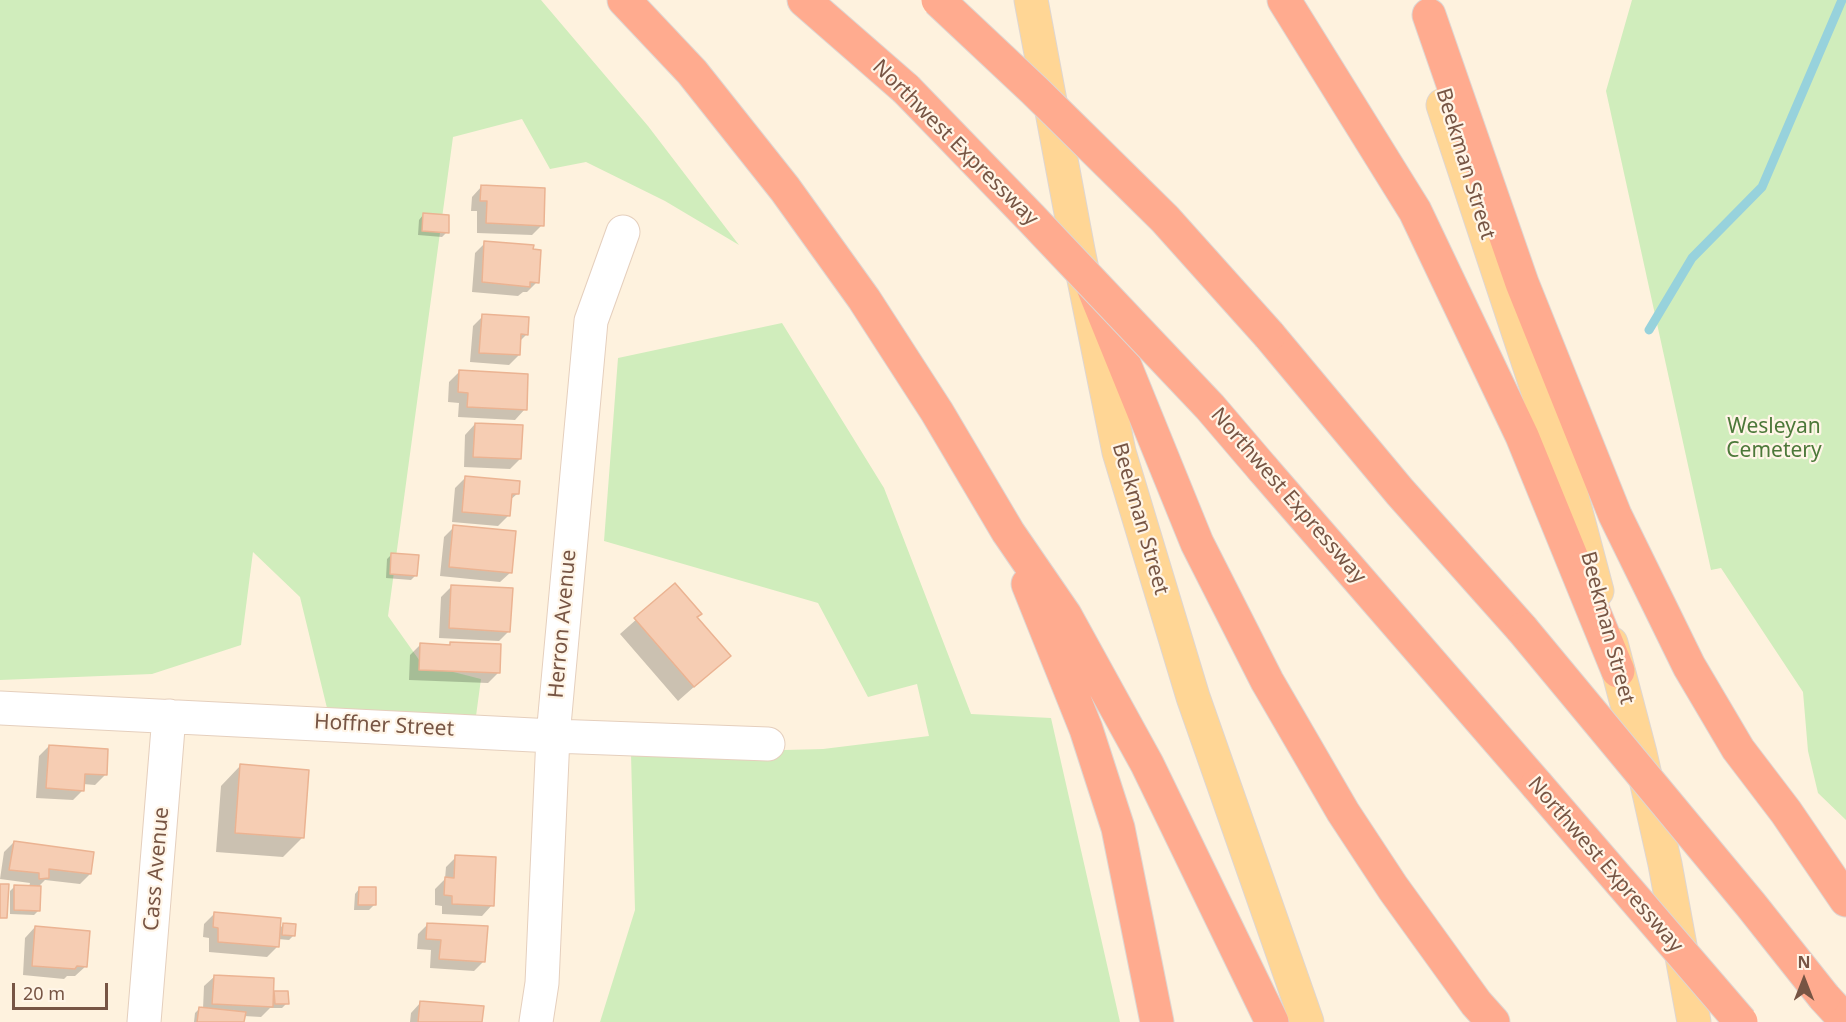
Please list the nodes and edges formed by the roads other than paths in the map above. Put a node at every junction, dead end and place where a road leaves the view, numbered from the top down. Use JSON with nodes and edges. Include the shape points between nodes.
{"nodes":[{"id":1,"x":624,"y":0,"type":"edge"},
{"id":2,"x":804,"y":0,"type":"edge"},
{"id":3,"x":938,"y":0,"type":"edge"},
{"id":4,"x":1031,"y":0,"type":"edge"},
{"id":5,"x":1284,"y":0,"type":"edge"},
{"id":6,"x":1427,"y":7,"type":"edge"},
{"id":7,"x":624,"y":232,"type":"dead end"},
{"id":8,"x":1078,"y":250,"type":"junction"},
{"id":9,"x":1008,"y":532,"type":"junction"},
{"id":10,"x":1618,"y":671,"type":"junction"},
{"id":11,"x":0,"y":708,"type":"edge"},
{"id":12,"x":169,"y":716,"type":"junction"},
{"id":13,"x":553,"y":736,"type":"junction"},
{"id":14,"x":768,"y":744,"type":"dead end"},
{"id":15,"x":1846,"y":900,"type":"edge"},
{"id":16,"x":1846,"y":1021,"type":"edge"},
{"id":17,"x":144,"y":1022,"type":"edge"},
{"id":18,"x":536,"y":1022,"type":"edge"},
{"id":19,"x":1157,"y":1022,"type":"edge"},
{"id":20,"x":1272,"y":1022,"type":"edge"},
{"id":21,"x":1307,"y":1022,"type":"edge"},
{"id":22,"x":1493,"y":1022,"type":"edge"},
{"id":23,"x":1694,"y":1022,"type":"edge"},
{"id":24,"x":1741,"y":1022,"type":"edge"}],
"edges":[{"from":1,"to":9,"type":"highway","via":[[692,72],[785,189],[870,308]]},
{"from":2,"to":24,"type":"highway","name":"Northwest Expressway","bridge":true,"via":[[906,89],[1194,390]]},
{"from":3,"to":16,"type":"highway","bridge":true,"via":[[1165,219],[1269,335],[1400,492],[1522,629]]},
{"from":4,"to":8,"type":"main road","name":"Beekman Street"},
{"from":5,"to":10,"type":"highway","via":[[1414,211],[1522,436]]},
{"from":6,"to":10,"type":"main road","name":"Beekman Street","via":[[1443,102],[1568,482]]},
{"from":6,"to":15,"type":"highway","via":[[1522,283],[1615,515],[1689,666],[1732,740]]},
{"from":7,"to":13,"type":"street","name":"Herron Avenue","via":[[591,321]]},
{"from":8,"to":21,"type":"main road","name":"Beekman Street","via":[[1119,452],[1193,698]]},
{"from":8,"to":22,"type":"highway","via":[[1197,543],[1267,681],[1387,879]]},
{"from":9,"to":19,"type":"highway","via":[[1086,729],[1118,828]]},
{"from":9,"to":20,"type":"highway","via":[[1065,615],[1142,754]]},
{"from":10,"to":23,"type":"main road","name":"Beekman Street","via":[[1665,864]]},
{"from":11,"to":12,"type":"street","name":"Hoffner Street"},
{"from":12,"to":13,"type":"street","name":"Hoffner Street"},
{"from":12,"to":17,"type":"street","name":"Cass Avenue"},
{"from":13,"to":14,"type":"street","name":"Hoffner Street"},
{"from":13,"to":18,"type":"street","name":"Herron Avenue","via":[[542,983]]}]}
